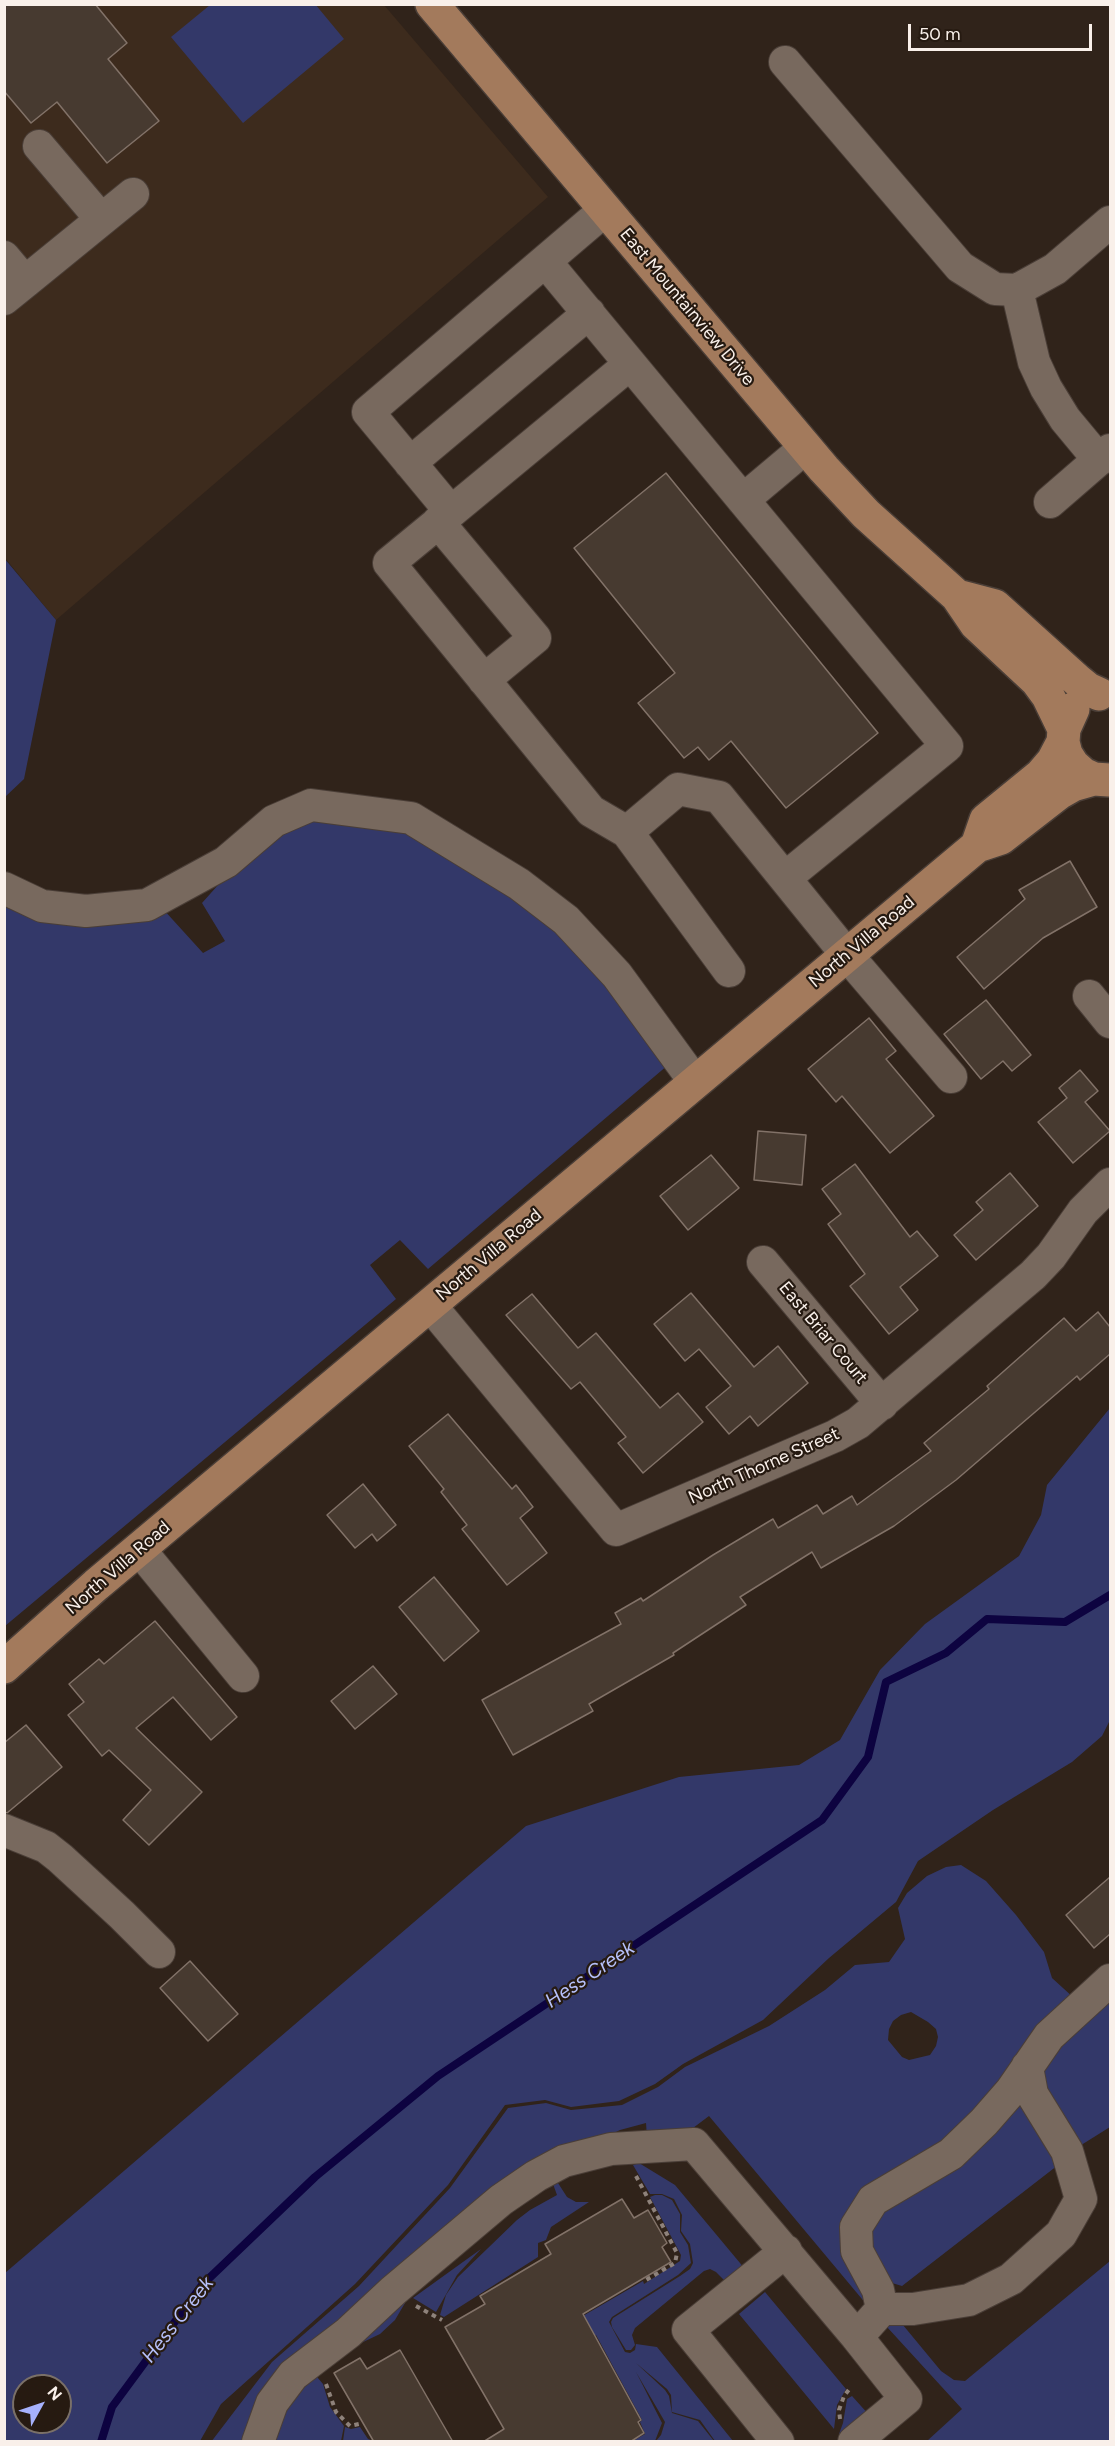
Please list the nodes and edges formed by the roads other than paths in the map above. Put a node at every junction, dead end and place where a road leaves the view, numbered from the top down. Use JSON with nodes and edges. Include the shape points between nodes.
{"nodes":[{"id":1,"x":432,"y":4,"type":"edge"},
{"id":2,"x":785,"y":62,"type":"dead end"},
{"id":3,"x":39,"y":146,"type":"dead end"},
{"id":4,"x":133,"y":194,"type":"dead end"},
{"id":5,"x":605,"y":210,"type":"junction"},
{"id":6,"x":101,"y":219,"type":"junction"},
{"id":7,"x":1110,"y":222,"type":"edge"},
{"id":8,"x":4,"y":257,"type":"edge"},
{"id":9,"x":545,"y":261,"type":"junction"},
{"id":10,"x":1017,"y":290,"type":"junction"},
{"id":11,"x":15,"y":291,"type":"edge"},
{"id":12,"x":589,"y":313,"type":"junction"},
{"id":13,"x":630,"y":364,"type":"junction"},
{"id":14,"x":806,"y":447,"type":"junction"},
{"id":15,"x":1105,"y":455,"type":"edge"},
{"id":16,"x":410,"y":463,"type":"junction"},
{"id":17,"x":743,"y":500,"type":"junction"},
{"id":18,"x":1050,"y":502,"type":"dead end"},
{"id":19,"x":445,"y":517,"type":"junction"},
{"id":20,"x":957,"y":596,"type":"junction"},
{"id":21,"x":484,"y":680,"type":"junction"},
{"id":22,"x":1105,"y":694,"type":"edge"},
{"id":23,"x":1063,"y":735,"type":"junction"},
{"id":24,"x":1105,"y":781,"type":"edge"},
{"id":25,"x":627,"y":831,"type":"junction"},
{"id":26,"x":977,"y":846,"type":"junction"},
{"id":27,"x":785,"y":878,"type":"junction"},
{"id":28,"x":4,"y":888,"type":"edge"},
{"id":29,"x":847,"y":955,"type":"junction"},
{"id":30,"x":729,"y":971,"type":"dead end"},
{"id":31,"x":1089,"y":996,"type":"dead end"},
{"id":32,"x":1110,"y":1022,"type":"edge"},
{"id":33,"x":951,"y":1077,"type":"dead end"},
{"id":34,"x":695,"y":1082,"type":"junction"},
{"id":35,"x":1110,"y":1184,"type":"edge"},
{"id":36,"x":763,"y":1262,"type":"dead end"},
{"id":37,"x":430,"y":1305,"type":"junction"},
{"id":38,"x":882,"y":1404,"type":"junction"},
{"id":39,"x":139,"y":1549,"type":"junction"},
{"id":40,"x":4,"y":1667,"type":"edge"},
{"id":41,"x":243,"y":1676,"type":"dead end"},
{"id":42,"x":4,"y":1830,"type":"edge"},
{"id":43,"x":159,"y":1952,"type":"dead end"},
{"id":44,"x":1110,"y":1980,"type":"edge"},
{"id":45,"x":1027,"y":2067,"type":"junction"},
{"id":46,"x":786,"y":2251,"type":"junction"},
{"id":47,"x":882,"y":2309,"type":"junction"},
{"id":48,"x":857,"y":2337,"type":"junction"},
{"id":49,"x":258,"y":2442,"type":"edge"},
{"id":50,"x":778,"y":2442,"type":"edge"},
{"id":51,"x":854,"y":2442,"type":"edge"}],
"edges":[{"from":1,"to":5,"type":"main road","name":"East Mountainview Drive"},
{"from":2,"to":10,"type":"street","via":[[960,267],[994,289]]},
{"from":3,"to":6,"type":"street"},
{"from":4,"to":6,"type":"street"},
{"from":5,"to":9,"type":"street"},
{"from":5,"to":14,"type":"main road","name":"East Mountainview Drive"},
{"from":6,"to":11,"type":"street"},
{"from":7,"to":10,"type":"street","via":[[1055,269]]},
{"from":8,"to":11,"type":"street"},
{"from":9,"to":12,"type":"street"},
{"from":9,"to":16,"type":"street","via":[[368,412]]},
{"from":10,"to":15,"type":"street","via":[[1034,362],[1046,388],[1065,419]]},
{"from":12,"to":13,"type":"street"},
{"from":12,"to":16,"type":"street"},
{"from":13,"to":17,"type":"street"},
{"from":13,"to":19,"type":"street"},
{"from":14,"to":17,"type":"street"},
{"from":14,"to":20,"type":"main road","name":"East Mountainview Drive","via":[[866,514]]},
{"from":15,"to":18,"type":"street"},
{"from":16,"to":19,"type":"street"},
{"from":17,"to":27,"type":"street","via":[[947,746]]},
{"from":19,"to":21,"type":"street","via":[[535,638]]},
{"from":19,"to":21,"type":"street","via":[[390,563]]},
{"from":20,"to":22,"type":"main road","name":"East Mountainview Drive","via":[[995,606],[1088,689]]},
{"from":20,"to":23,"type":"main road","name":"East Mountainview Drive","via":[[976,624],[1037,681]]},
{"from":21,"to":25,"type":"street","via":[[591,811]]},
{"from":22,"to":23,"type":"main road","name":"North Villa Road","via":[[1086,698],[1075,706],[1067,717]]},
{"from":23,"to":24,"type":"main road","name":"East Mountainview Drive","via":[[1066,754],[1073,765]]},
{"from":23,"to":26,"type":"main road","name":"North Villa Road","via":[[1053,761],[986,820]]},
{"from":24,"to":26,"type":"main road","name":"North Villa Road","via":[[1066,789],[1001,838]]},
{"from":25,"to":27,"type":"street","via":[[678,789],[719,796]]},
{"from":25,"to":30,"type":"street"},
{"from":26,"to":29,"type":"main road","name":"North Villa Road"},
{"from":27,"to":29,"type":"street"},
{"from":28,"to":34,"type":"street","via":[[42,906],[86,911],[147,905],[226,862],[274,821],[311,805],[411,818],[519,884],[566,920],[617,975]]},
{"from":29,"to":33,"type":"street"},
{"from":29,"to":34,"type":"main road","name":"North Villa Road"},
{"from":31,"to":32,"type":"street"},
{"from":34,"to":37,"type":"main road","name":"North Villa Road"},
{"from":35,"to":38,"type":"street","name":"North Thorne Street","via":[[1083,1211],[1033,1275]]},
{"from":36,"to":38,"type":"street","name":"East Briar Court"},
{"from":37,"to":38,"type":"street","name":"North Thorne Street","via":[[616,1530],[835,1436]]},
{"from":37,"to":39,"type":"main road","name":"North Villa Road"},
{"from":39,"to":40,"type":"main road","name":"North Villa Road"},
{"from":39,"to":41,"type":"street"},
{"from":42,"to":43,"type":"street","via":[[46,1847],[60,1858]]},
{"from":44,"to":45,"type":"street","via":[[1064,2020]]},
{"from":45,"to":47,"type":"street","via":[[984,2122],[951,2154],[873,2200],[856,2227],[857,2251],[878,2290]]},
{"from":45,"to":47,"type":"street","via":[[1032,2094],[1067,2151],[1081,2199],[1061,2234],[1011,2280],[969,2300],[913,2309]]},
{"from":46,"to":48,"type":"street"},
{"from":46,"to":49,"type":"street","via":[[694,2144],[612,2149],[564,2161],[501,2200],[348,2333],[293,2375],[272,2403]]},
{"from":46,"to":50,"type":"street","via":[[688,2330]]},
{"from":47,"to":48,"type":"street"},
{"from":48,"to":51,"type":"street","via":[[906,2399]]}]}
